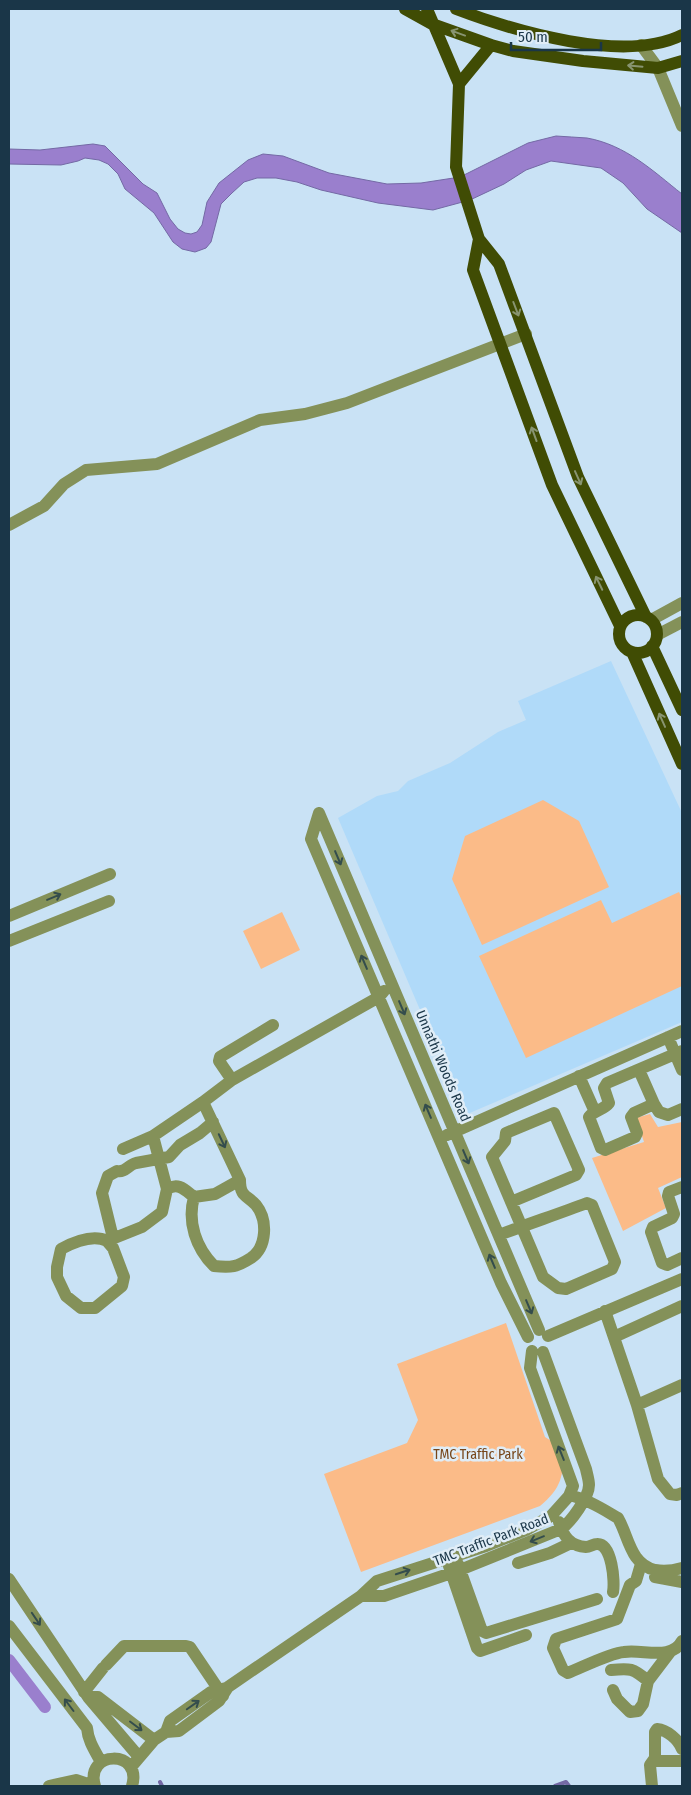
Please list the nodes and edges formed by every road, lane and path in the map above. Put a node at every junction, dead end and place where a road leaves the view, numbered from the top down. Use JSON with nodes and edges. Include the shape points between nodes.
{"nodes":[{"id":1,"x":405,"y":9,"type":"edge"},
{"id":2,"x":427,"y":9,"type":"edge"},
{"id":3,"x":456,"y":9,"type":"edge"},
{"id":4,"x":432,"y":24,"type":"junction"},
{"id":5,"x":508,"y":26,"type":"junction"},
{"id":6,"x":682,"y":35,"type":"edge"},
{"id":7,"x":641,"y":45,"type":"junction"},
{"id":8,"x":496,"y":47,"type":"junction"},
{"id":9,"x":682,"y":61,"type":"edge"},
{"id":10,"x":658,"y":68,"type":"junction"},
{"id":11,"x":459,"y":84,"type":"junction"},
{"id":12,"x":682,"y":126,"type":"edge"},
{"id":13,"x":479,"y":239,"type":"junction"},
{"id":14,"x":526,"y":334,"type":"junction"},
{"id":15,"x":501,"y":344,"type":"junction"},
{"id":16,"x":9,"y":525,"type":"edge"},
{"id":17,"x":682,"y":603,"type":"edge"},
{"id":18,"x":648,"y":618,"type":"junction"},
{"id":19,"x":682,"y":622,"type":"edge"},
{"id":20,"x":620,"y":626,"type":"junction"},
{"id":21,"x":654,"y":640,"type":"junction"},
{"id":22,"x":632,"y":652,"type":"junction"},
{"id":23,"x":682,"y":710,"type":"edge"},
{"id":24,"x":682,"y":764,"type":"edge"},
{"id":25,"x":110,"y":874,"type":"dead end"},
{"id":26,"x":108,"y":901,"type":"dead end"},
{"id":27,"x":9,"y":916,"type":"edge"},
{"id":28,"x":9,"y":941,"type":"edge"},
{"id":29,"x":391,"y":983,"type":"junction"},
{"id":30,"x":379,"y":997,"type":"junction"},
{"id":31,"x":273,"y":1025,"type":"dead end"},
{"id":32,"x":682,"y":1031,"type":"edge"},
{"id":33,"x":668,"y":1037,"type":"junction"},
{"id":34,"x":679,"y":1053,"type":"edge"},
{"id":35,"x":639,"y":1070,"type":"junction"},
{"id":36,"x":682,"y":1070,"type":"edge"},
{"id":37,"x":579,"y":1076,"type":"junction"},
{"id":38,"x":232,"y":1080,"type":"junction"},
{"id":39,"x":544,"y":1091,"type":"junction"},
{"id":40,"x":203,"y":1102,"type":"junction"},
{"id":41,"x":654,"y":1104,"type":"junction"},
{"id":42,"x":682,"y":1109,"type":"edge"},
{"id":43,"x":595,"y":1112,"type":"junction"},
{"id":44,"x":554,"y":1113,"type":"junction"},
{"id":45,"x":213,"y":1122,"type":"junction"},
{"id":46,"x":455,"y":1131,"type":"junction"},
{"id":47,"x":153,"y":1136,"type":"junction"},
{"id":48,"x":440,"y":1138,"type":"junction"},
{"id":49,"x":123,"y":1149,"type":"dead end"},
{"id":50,"x":160,"y":1159,"type":"junction"},
{"id":51,"x":240,"y":1180,"type":"junction"},
{"id":52,"x":682,"y":1186,"type":"edge"},
{"id":53,"x":167,"y":1189,"type":"junction"},
{"id":54,"x":194,"y":1197,"type":"junction"},
{"id":55,"x":511,"y":1202,"type":"junction"},
{"id":56,"x":522,"y":1227,"type":"junction"},
{"id":57,"x":499,"y":1235,"type":"junction"},
{"id":58,"x":110,"y":1240,"type":"junction"},
{"id":59,"x":682,"y":1258,"type":"edge"},
{"id":60,"x":682,"y":1278,"type":"edge"},
{"id":61,"x":682,"y":1306,"type":"edge"},
{"id":62,"x":605,"y":1312,"type":"junction"},
{"id":63,"x":538,"y":1334,"type":"junction"},
{"id":64,"x":614,"y":1337,"type":"junction"},
{"id":65,"x":537,"y":1352,"type":"junction"},
{"id":66,"x":682,"y":1385,"type":"edge"},
{"id":67,"x":637,"y":1405,"type":"junction"},
{"id":68,"x":590,"y":1486,"type":"junction"},
{"id":69,"x":571,"y":1491,"type":"junction"},
{"id":70,"x":682,"y":1493,"type":"edge"},
{"id":71,"x":584,"y":1499,"type":"junction"},
{"id":72,"x":556,"y":1512,"type":"junction"},
{"id":73,"x":561,"y":1529,"type":"junction"},
{"id":74,"x":572,"y":1543,"type":"junction"},
{"id":75,"x":451,"y":1557,"type":"junction"},
{"id":76,"x":518,"y":1564,"type":"dead end"},
{"id":77,"x":640,"y":1568,"type":"junction"},
{"id":78,"x":682,"y":1568,"type":"edge"},
{"id":79,"x":456,"y":1571,"type":"junction"},
{"id":80,"x":665,"y":1575,"type":"junction"},
{"id":81,"x":9,"y":1579,"type":"edge"},
{"id":82,"x":682,"y":1582,"type":"edge"},
{"id":83,"x":613,"y":1592,"type":"dead end"},
{"id":84,"x":361,"y":1596,"type":"junction"},
{"id":85,"x":597,"y":1599,"type":"dead end"},
{"id":86,"x":9,"y":1626,"type":"edge"},
{"id":87,"x":526,"y":1635,"type":"dead end"},
{"id":88,"x":682,"y":1641,"type":"edge"},
{"id":89,"x":629,"y":1652,"type":"junction"},
{"id":90,"x":670,"y":1652,"type":"junction"},
{"id":91,"x":611,"y":1670,"type":"dead end"},
{"id":92,"x":636,"y":1671,"type":"junction"},
{"id":93,"x":648,"y":1681,"type":"junction"},
{"id":94,"x":613,"y":1690,"type":"dead end"},
{"id":95,"x":223,"y":1691,"type":"junction"},
{"id":96,"x":86,"y":1694,"type":"junction"},
{"id":97,"x":105,"y":1719,"type":"junction"},
{"id":98,"x":87,"y":1728,"type":"junction"},
{"id":99,"x":154,"y":1740,"type":"junction"},
{"id":100,"x":682,"y":1749,"type":"edge"},
{"id":101,"x":653,"y":1761,"type":"junction"},
{"id":102,"x":682,"y":1761,"type":"edge"},
{"id":103,"x":101,"y":1762,"type":"junction"},
{"id":104,"x":135,"y":1762,"type":"junction"},
{"id":105,"x":49,"y":1786,"type":"edge"},
{"id":106,"x":95,"y":1786,"type":"edge"},
{"id":107,"x":133,"y":1786,"type":"edge"},
{"id":108,"x":652,"y":1786,"type":"edge"}],
"edges":[{"from":1,"to":4,"type":"main road"},
{"from":2,"to":4,"type":"main road"},
{"from":3,"to":5,"type":"main road"},
{"from":8,"to":4,"type":"main road","one_way":true},
{"from":4,"to":11,"type":"main road"},
{"from":5,"to":7,"type":"main road","via":[[563,40],[611,46]]},
{"from":5,"to":8,"type":"main road"},
{"from":6,"to":7,"type":"main road"},
{"from":7,"to":10,"type":"street"},
{"from":10,"to":8,"type":"main road","one_way":true,"via":[[583,61]]},
{"from":8,"to":11,"type":"main road"},
{"from":9,"to":10,"type":"main road"},
{"from":10,"to":12,"type":"street"},
{"from":11,"to":13,"type":"main road","via":[[456,167]]},
{"from":13,"to":14,"type":"main road","one_way":true,"via":[[499,264]]},
{"from":13,"to":15,"type":"main road","via":[[473,270]]},
{"from":14,"to":15,"type":"street"},
{"from":14,"to":18,"type":"main road","one_way":true,"via":[[578,478]]},
{"from":15,"to":16,"type":"street","via":[[347,403],[305,414],[260,420],[157,464],[86,470],[64,484],[44,506]]},
{"from":20,"to":15,"type":"main road","one_way":true,"via":[[552,485]]},
{"from":17,"to":18,"type":"street"},
{"from":18,"to":20,"type":"main road","via":[[634,615]]},
{"from":18,"to":21,"type":"main road","via":[[654,624]]},
{"from":19,"to":21,"type":"street"},
{"from":20,"to":22,"type":"main road","via":[[622,643]]},
{"from":21,"to":22,"type":"main road","via":[[643,652]]},
{"from":21,"to":23,"type":"main road"},
{"from":24,"to":22,"type":"main road","one_way":true},
{"from":27,"to":25,"type":"street","one_way":true},
{"from":26,"to":28,"type":"street"},
{"from":29,"to":30,"type":"street"},
{"from":30,"to":29,"type":"street","name":"Unnathi Woods Road","one_way":true,"via":[[310,839],[319,814]]},
{"from":29,"to":46,"type":"street","name":"Unnathi Woods Road","one_way":true},
{"from":30,"to":38,"type":"street"},
{"from":48,"to":30,"type":"street","one_way":true},
{"from":31,"to":38,"type":"street","via":[[220,1057],[219,1061]]},
{"from":32,"to":33,"type":"street"},
{"from":33,"to":34,"type":"street"},
{"from":33,"to":37,"type":"street"},
{"from":34,"to":35,"type":"street"},
{"from":34,"to":36,"type":"street"},
{"from":35,"to":41,"type":"street"},
{"from":35,"to":43,"type":"street","via":[[607,1083],[604,1088],[609,1103]]},
{"from":37,"to":39,"type":"street"},
{"from":37,"to":43,"type":"street"},
{"from":38,"to":40,"type":"street"},
{"from":39,"to":44,"type":"street"},
{"from":39,"to":46,"type":"street"},
{"from":40,"to":45,"type":"street"},
{"from":40,"to":47,"type":"street"},
{"from":41,"to":42,"type":"street","via":[[659,1112],[668,1115]]},
{"from":41,"to":43,"type":"street","via":[[634,1113],[631,1118],[637,1133],[635,1137],[605,1150],[601,1148],[589,1117]]},
{"from":44,"to":55,"type":"street","via":[[506,1133],[505,1141],[492,1157]]},
{"from":44,"to":55,"type":"street","via":[[579,1170],[576,1175]]},
{"from":45,"to":50,"type":"street","via":[[180,1145],[169,1157]]},
{"from":45,"to":51,"type":"street","one_way":true},
{"from":46,"to":48,"type":"street"},
{"from":46,"to":57,"type":"street","name":"Unnathi Woods Road","one_way":true},
{"from":47,"to":49,"type":"street"},
{"from":47,"to":50,"type":"street"},
{"from":63,"to":48,"type":"street","one_way":true,"via":[[501,1283]]},
{"from":50,"to":53,"type":"street"},
{"from":50,"to":58,"type":"street","via":[[136,1162],[126,1170],[108,1176],[102,1193]]},
{"from":51,"to":54,"type":"street","via":[[215,1194]]},
{"from":51,"to":54,"type":"street","via":[[243,1195],[256,1206],[263,1220],[265,1234],[258,1253],[231,1268],[214,1266],[201,1249],[194,1232],[191,1209]]},
{"from":52,"to":59,"type":"street","via":[[669,1192],[672,1218],[653,1227],[651,1232],[662,1263],[667,1265]]},
{"from":53,"to":54,"type":"street","via":[[180,1186]]},
{"from":53,"to":58,"type":"street","via":[[162,1212],[142,1227]]},
{"from":55,"to":56,"type":"street"},
{"from":56,"to":56,"type":"street","via":[[587,1203],[592,1205],[615,1262],[612,1270],[566,1288],[558,1288],[543,1277]]},
{"from":56,"to":57,"type":"street"},
{"from":57,"to":63,"type":"street","name":"Unnathi Woods Road","one_way":true},
{"from":58,"to":58,"type":"street","via":[[95,1238],[61,1249],[57,1276],[66,1296],[80,1308],[95,1308],[122,1286],[124,1277]]},
{"from":60,"to":62,"type":"street"},
{"from":61,"to":64,"type":"street"},
{"from":62,"to":63,"type":"street"},
{"from":62,"to":64,"type":"street"},
{"from":63,"to":65,"type":"street","via":[[527,1345]]},
{"from":63,"to":65,"type":"street","via":[[549,1343],[546,1350]]},
{"from":64,"to":67,"type":"street"},
{"from":65,"to":68,"type":"street","via":[[586,1469]]},
{"from":69,"to":65,"type":"street","one_way":true,"via":[[530,1368]]},
{"from":66,"to":67,"type":"street"},
{"from":67,"to":70,"type":"street","via":[[658,1479],[670,1494]]},
{"from":68,"to":69,"type":"street"},
{"from":68,"to":71,"type":"street","name":"TMC Traffic Park Road"},
{"from":69,"to":71,"type":"street"},
{"from":69,"to":72,"type":"street","name":"TMC Traffic Park Road"},
{"from":71,"to":73,"type":"street","name":"TMC Traffic Park Road"},
{"from":71,"to":77,"type":"street","via":[[618,1518]]},
{"from":72,"to":73,"type":"street"},
{"from":72,"to":75,"type":"street","name":"TMC Traffic Park Road","via":[[526,1530]]},
{"from":73,"to":74,"type":"street"},
{"from":73,"to":79,"type":"street","name":"TMC Traffic Park Road","one_way":true},
{"from":74,"to":76,"type":"street"},
{"from":74,"to":83,"type":"street","via":[[587,1547],[603,1546],[608,1552],[615,1585]]},
{"from":75,"to":79,"type":"street"},
{"from":84,"to":75,"type":"street","name":"TMC Traffic Park Road","one_way":true,"via":[[377,1581]]},
{"from":77,"to":80,"type":"street"},
{"from":77,"to":89,"type":"street","via":[[617,1619],[556,1639],[553,1648],[563,1670],[568,1673]]},
{"from":78,"to":80,"type":"street"},
{"from":79,"to":84,"type":"street","name":"TMC Traffic Park Road","via":[[384,1596]]},
{"from":79,"to":85,"type":"street","via":[[469,1593],[482,1631],[486,1633]]},
{"from":79,"to":87,"type":"street","via":[[480,1651]]},
{"from":80,"to":82,"type":"street"},
{"from":81,"to":96,"type":"street","one_way":true},
{"from":84,"to":95,"type":"street","name":"TMC Traffic Park Road"},
{"from":98,"to":86,"type":"street","one_way":true},
{"from":88,"to":90,"type":"street"},
{"from":89,"to":90,"type":"street"},
{"from":89,"to":92,"type":"street"},
{"from":90,"to":93,"type":"street"},
{"from":91,"to":92,"type":"street","via":[[628,1668]]},
{"from":92,"to":93,"type":"street"},
{"from":93,"to":94,"type":"street","via":[[643,1704],[638,1711],[630,1712]]},
{"from":95,"to":96,"type":"street","via":[[190,1647],[124,1646],[104,1667]]},
{"from":95,"to":99,"type":"street","name":"TMC Traffic Park Road","via":[[219,1701],[179,1731],[166,1732]]},
{"from":96,"to":97,"type":"street"},
{"from":96,"to":99,"type":"street","one_way":true,"via":[[98,1697]]},
{"from":97,"to":98,"type":"street"},
{"from":97,"to":104,"type":"street"},
{"from":98,"to":103,"type":"street","via":[[91,1745]]},
{"from":99,"to":104,"type":"street","name":"TMC Traffic Park Road"},
{"from":100,"to":101,"type":"street","via":[[664,1730],[657,1729]]},
{"from":101,"to":102,"type":"street"},
{"from":101,"to":108,"type":"street","via":[[650,1765]]},
{"from":103,"to":104,"type":"street","via":[[114,1758]]},
{"from":103,"to":106,"type":"street","via":[[94,1774]]},
{"from":104,"to":107,"type":"street"},
{"from":105,"to":106,"type":"street","via":[[76,1780]]}]}
